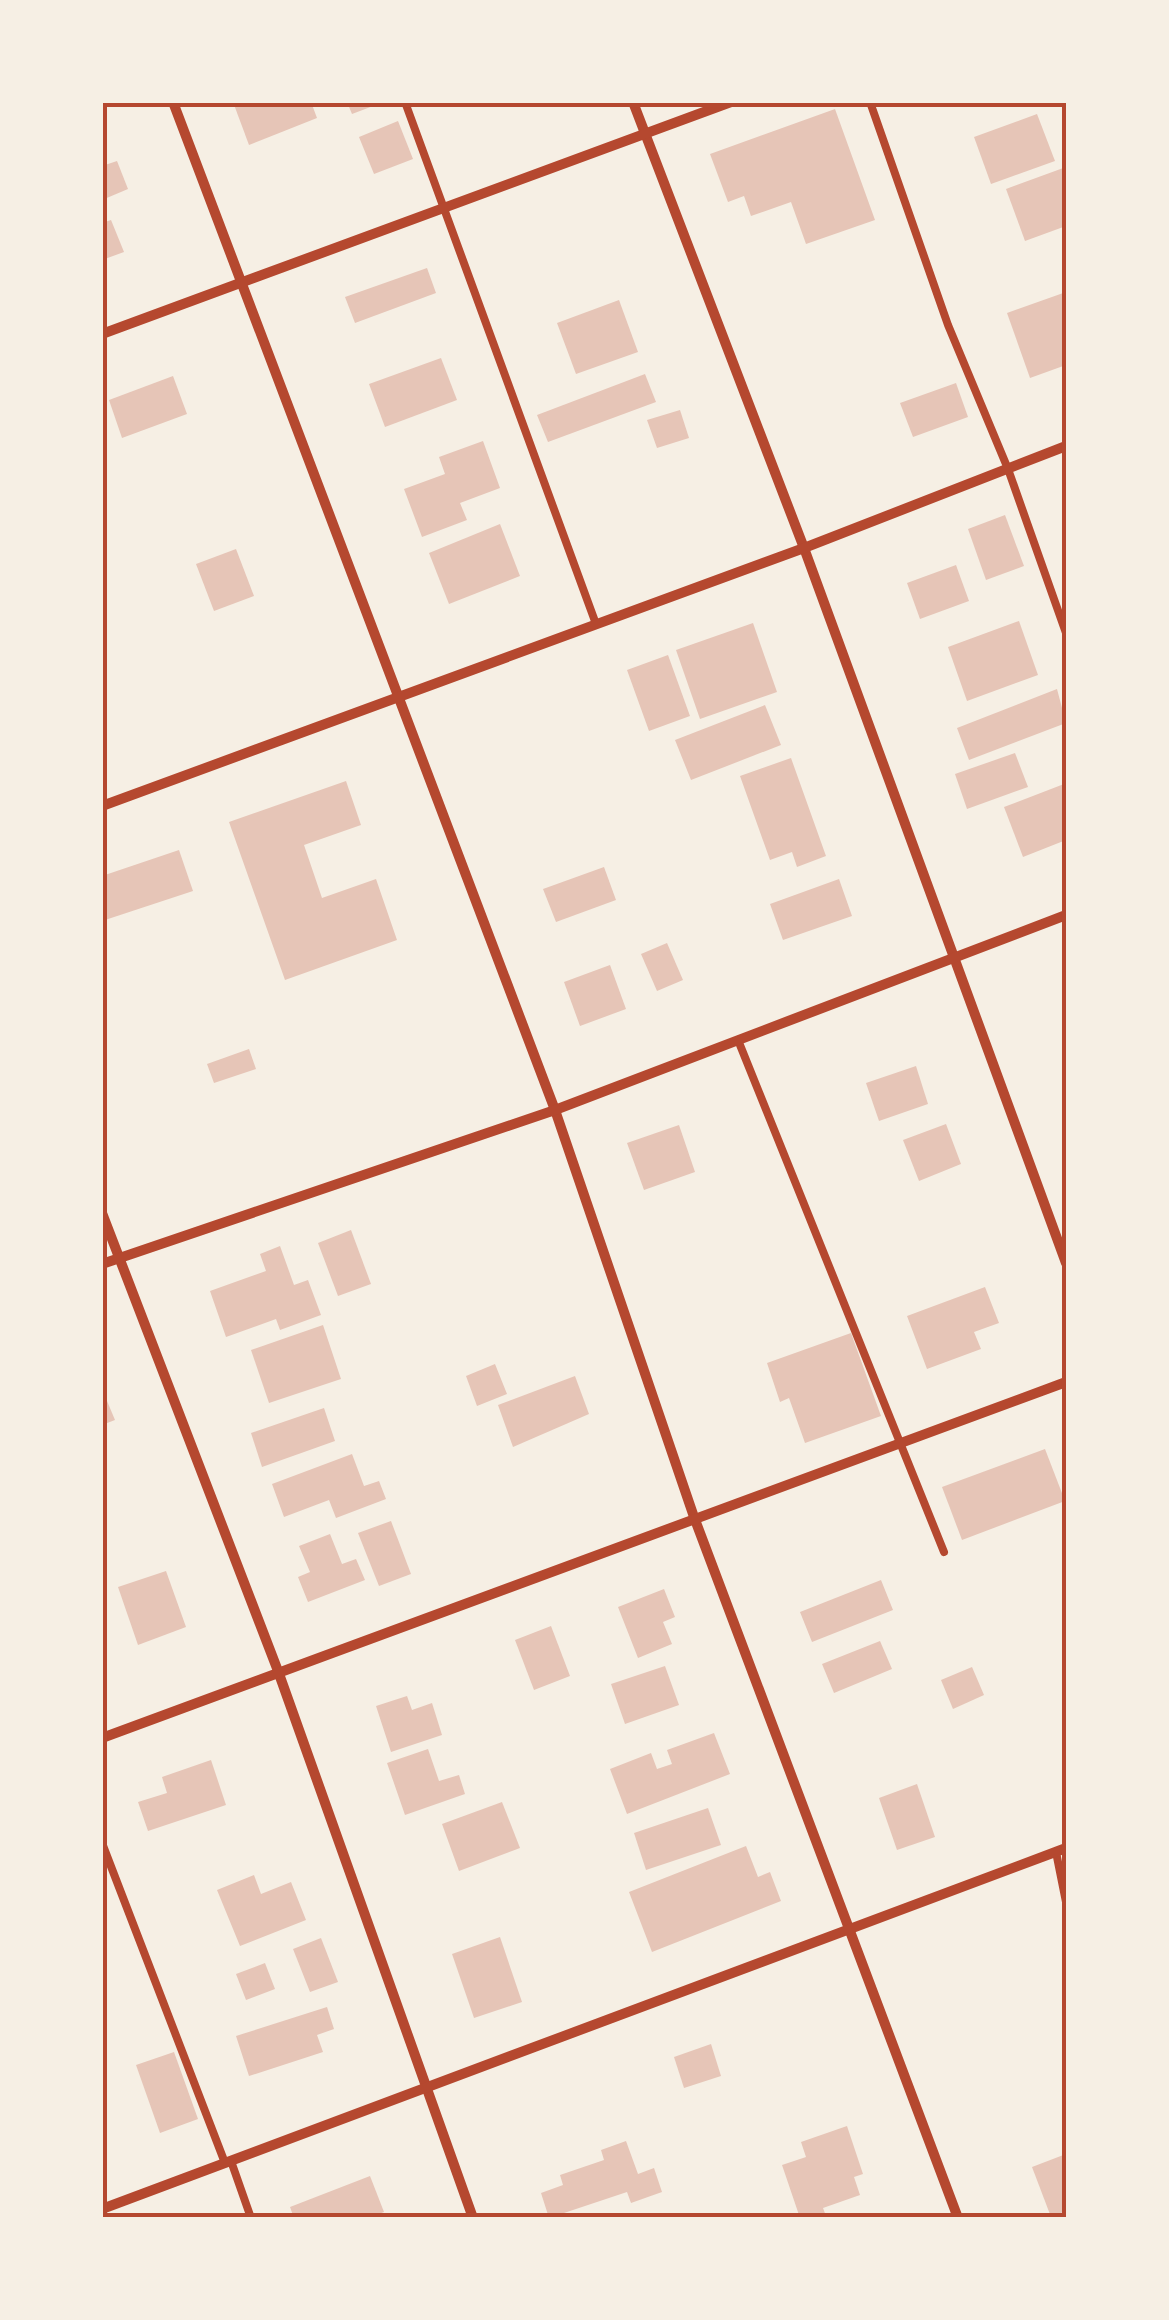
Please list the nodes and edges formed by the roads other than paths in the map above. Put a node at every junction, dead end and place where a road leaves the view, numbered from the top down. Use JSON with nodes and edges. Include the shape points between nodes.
{"nodes":[{"id":1,"x":173,"y":102,"type":"edge"},
{"id":2,"x":405,"y":102,"type":"edge"},
{"id":3,"x":633,"y":102,"type":"edge"},
{"id":4,"x":731,"y":102,"type":"edge"},
{"id":5,"x":870,"y":102,"type":"edge"},
{"id":6,"x":644,"y":136,"type":"junction"},
{"id":7,"x":447,"y":209,"type":"junction"},
{"id":8,"x":245,"y":284,"type":"junction"},
{"id":9,"x":102,"y":334,"type":"edge"},
{"id":10,"x":1066,"y":446,"type":"edge"},
{"id":11,"x":1008,"y":468,"type":"junction"},
{"id":12,"x":804,"y":548,"type":"junction"},
{"id":13,"x":596,"y":624,"type":"junction"},
{"id":14,"x":1066,"y":633,"type":"edge"},
{"id":15,"x":399,"y":697,"type":"junction"},
{"id":16,"x":102,"y":806,"type":"edge"},
{"id":17,"x":1066,"y":915,"type":"edge"},
{"id":18,"x":951,"y":957,"type":"junction"},
{"id":19,"x":738,"y":1040,"type":"junction"},
{"id":20,"x":555,"y":1110,"type":"junction"},
{"id":21,"x":102,"y":1213,"type":"edge"},
{"id":22,"x":118,"y":1258,"type":"junction"},
{"id":23,"x":1066,"y":1263,"type":"edge"},
{"id":24,"x":102,"y":1264,"type":"edge"},
{"id":25,"x":1066,"y":1382,"type":"edge"},
{"id":26,"x":900,"y":1443,"type":"junction"},
{"id":27,"x":694,"y":1518,"type":"junction"},
{"id":28,"x":944,"y":1552,"type":"dead end"},
{"id":29,"x":278,"y":1672,"type":"junction"},
{"id":30,"x":102,"y":1738,"type":"edge"},
{"id":31,"x":102,"y":1843,"type":"edge"},
{"id":32,"x":1061,"y":1850,"type":"edge"},
{"id":33,"x":1066,"y":1902,"type":"edge"},
{"id":34,"x":847,"y":1930,"type":"junction"},
{"id":35,"x":426,"y":2090,"type":"junction"},
{"id":36,"x":228,"y":2162,"type":"junction"},
{"id":37,"x":102,"y":2209,"type":"edge"},
{"id":38,"x":251,"y":2218,"type":"edge"},
{"id":39,"x":473,"y":2218,"type":"edge"},
{"id":40,"x":958,"y":2218,"type":"edge"}],
"edges":[{"from":1,"to":8,"type":"street"},
{"from":2,"to":7,"type":"lane"},
{"from":3,"to":6,"type":"street"},
{"from":4,"to":6,"type":"street"},
{"from":5,"to":11,"type":"lane","via":[[948,325]]},
{"from":6,"to":7,"type":"street"},
{"from":6,"to":12,"type":"street"},
{"from":7,"to":8,"type":"street"},
{"from":7,"to":13,"type":"lane"},
{"from":8,"to":9,"type":"street"},
{"from":8,"to":15,"type":"street"},
{"from":10,"to":11,"type":"street"},
{"from":11,"to":12,"type":"street"},
{"from":11,"to":14,"type":"lane"},
{"from":12,"to":13,"type":"street"},
{"from":12,"to":18,"type":"street"},
{"from":13,"to":15,"type":"street"},
{"from":15,"to":16,"type":"street"},
{"from":15,"to":20,"type":"street"},
{"from":17,"to":18,"type":"street"},
{"from":18,"to":19,"type":"street"},
{"from":18,"to":23,"type":"street"},
{"from":19,"to":20,"type":"street"},
{"from":19,"to":26,"type":"lane"},
{"from":20,"to":22,"type":"street"},
{"from":20,"to":27,"type":"street"},
{"from":21,"to":22,"type":"street"},
{"from":22,"to":24,"type":"street"},
{"from":22,"to":29,"type":"street"},
{"from":25,"to":26,"type":"street"},
{"from":26,"to":27,"type":"street"},
{"from":26,"to":28,"type":"lane"},
{"from":27,"to":29,"type":"street"},
{"from":27,"to":34,"type":"street"},
{"from":29,"to":30,"type":"street"},
{"from":29,"to":35,"type":"street"},
{"from":31,"to":36,"type":"lane"},
{"from":32,"to":33,"type":"lane"},
{"from":32,"to":34,"type":"street"},
{"from":34,"to":35,"type":"street"},
{"from":34,"to":40,"type":"street"},
{"from":35,"to":36,"type":"street"},
{"from":35,"to":39,"type":"street"},
{"from":36,"to":37,"type":"street"},
{"from":36,"to":38,"type":"lane"}]}
